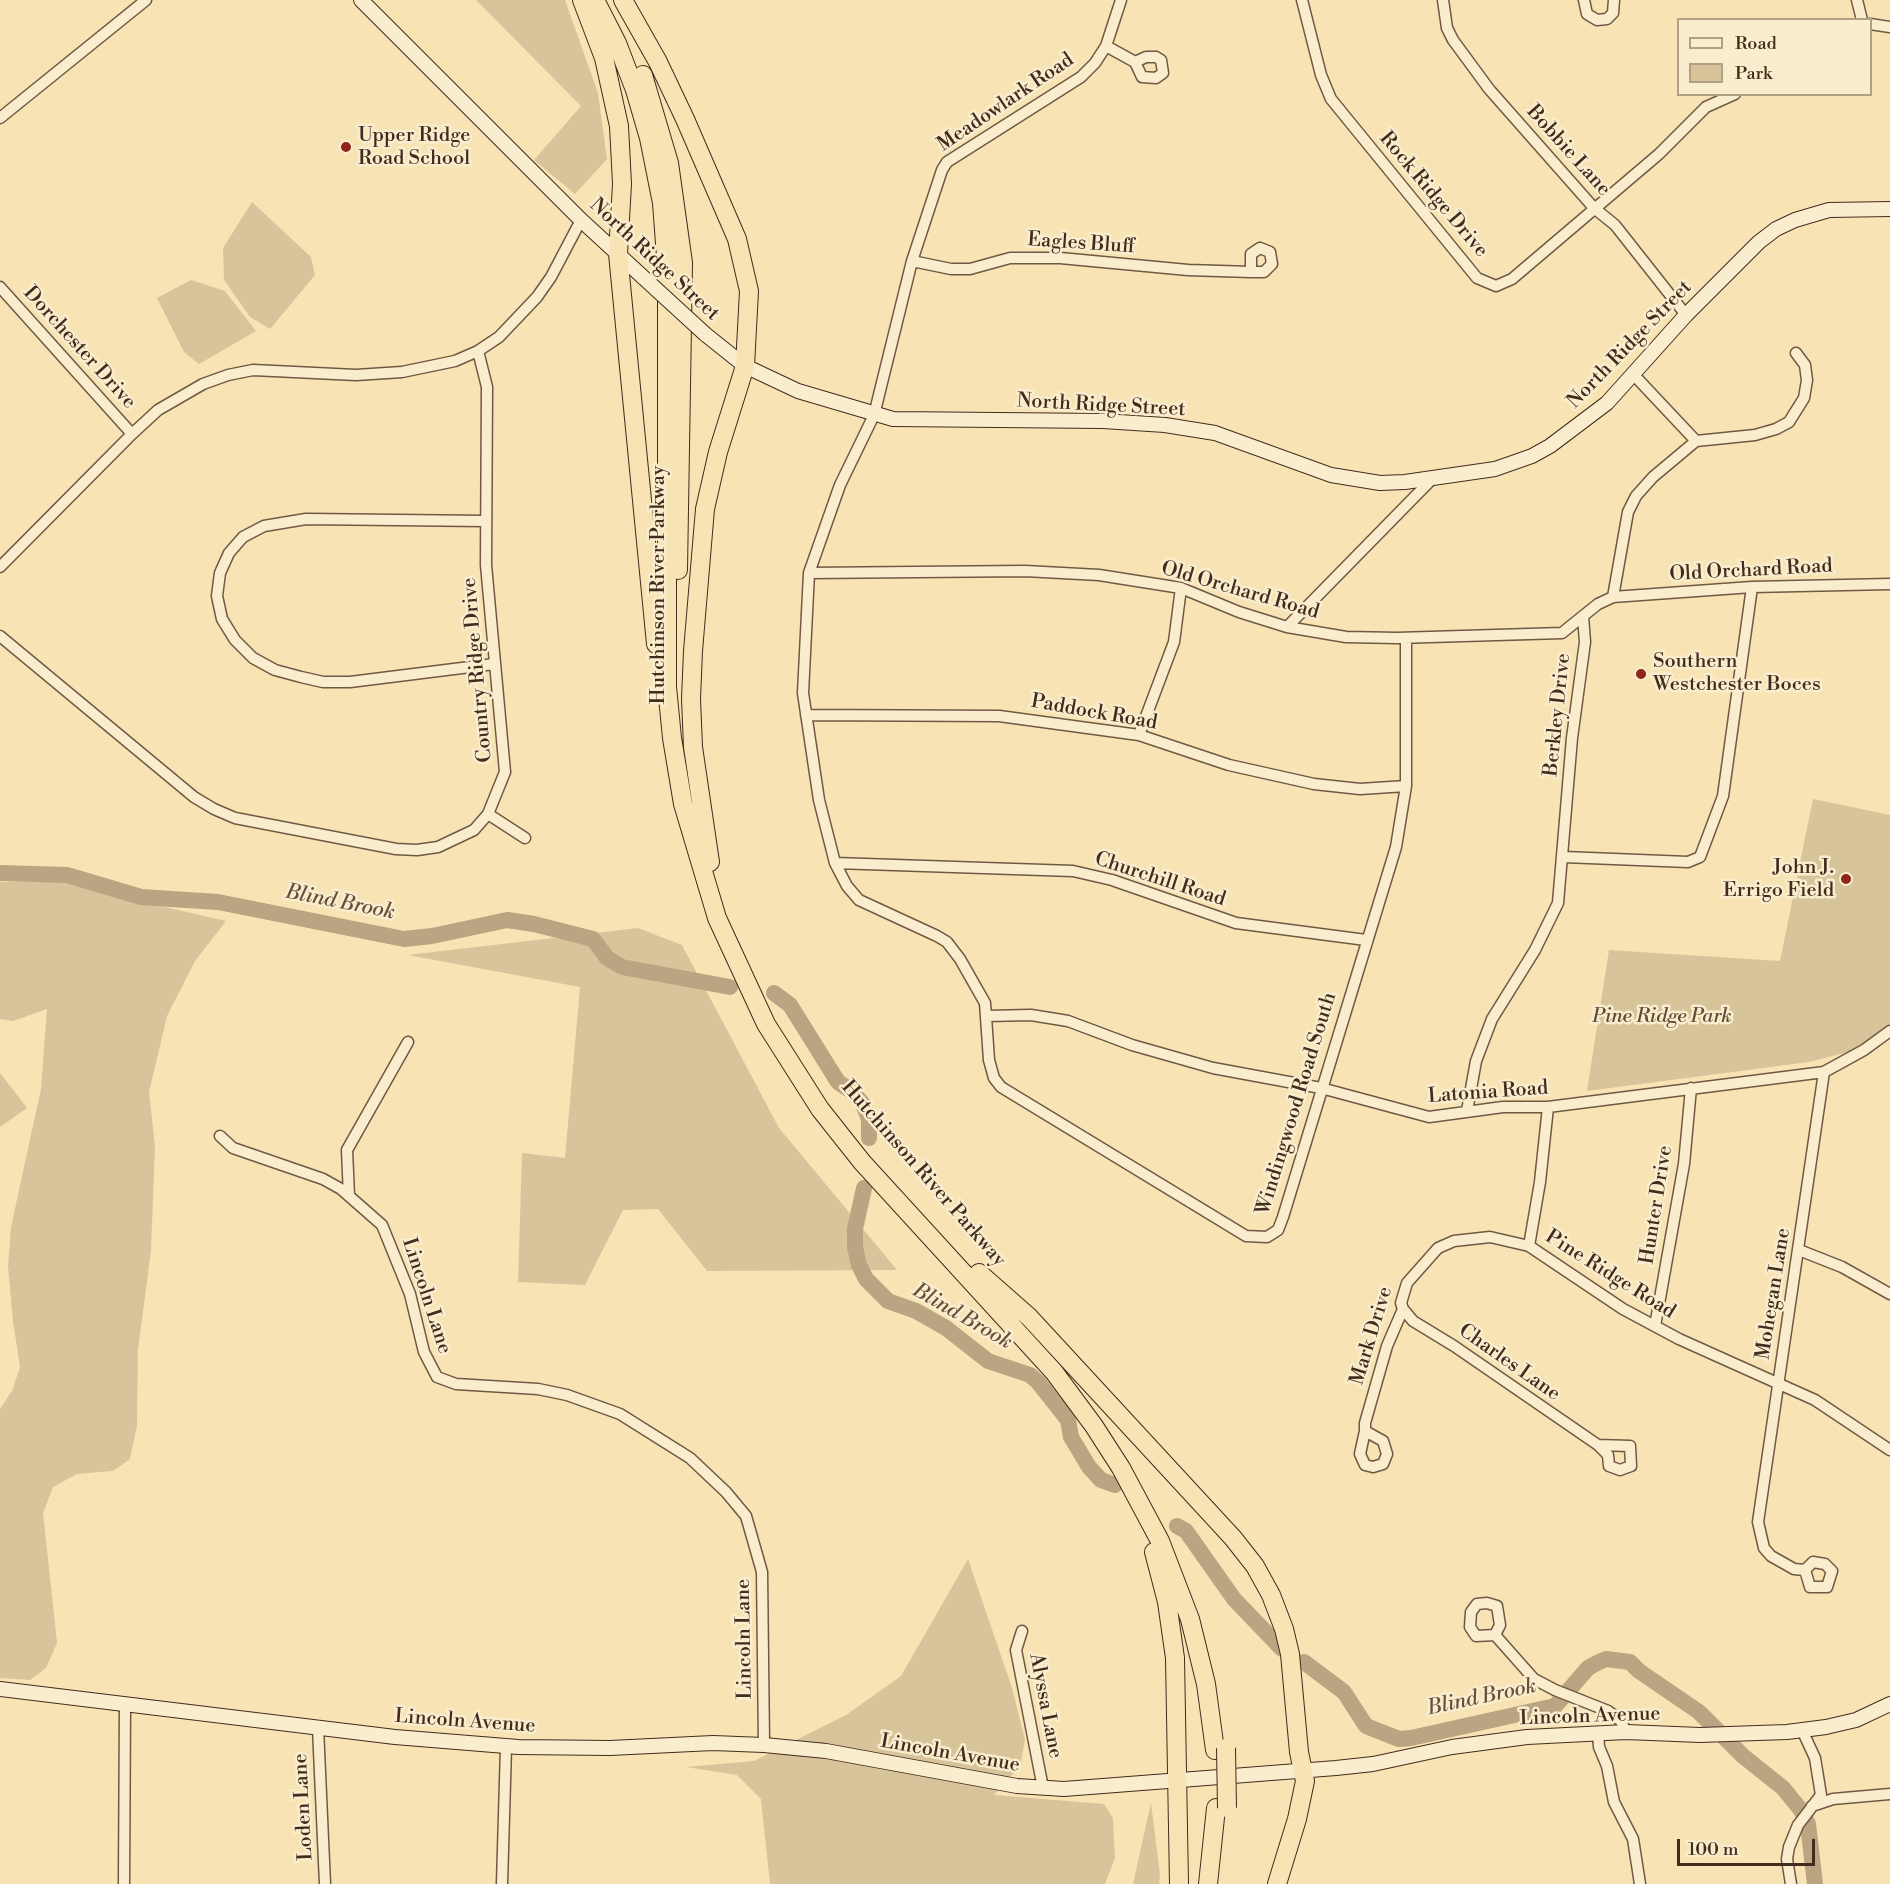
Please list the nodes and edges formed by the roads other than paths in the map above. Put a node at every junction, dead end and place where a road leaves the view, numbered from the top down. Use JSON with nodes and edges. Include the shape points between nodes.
{"nodes":[{"id":1,"x":146,"y":0,"type":"edge"},
{"id":2,"x":360,"y":0,"type":"edge"},
{"id":3,"x":582,"y":0,"type":"edge"},
{"id":4,"x":595,"y":0,"type":"edge"},
{"id":5,"x":608,"y":0,"type":"edge"},
{"id":6,"x":623,"y":0,"type":"edge"},
{"id":7,"x":1121,"y":0,"type":"edge"},
{"id":8,"x":1302,"y":0,"type":"edge"},
{"id":9,"x":1443,"y":0,"type":"edge"},
{"id":10,"x":1584,"y":0,"type":"edge"},
{"id":11,"x":1614,"y":0,"type":"edge"},
{"id":12,"x":1857,"y":0,"type":"edge"},
{"id":13,"x":1860,"y":18,"type":"edge"},
{"id":14,"x":1872,"y":24,"type":"edge"},
{"id":15,"x":1890,"y":27,"type":"edge"},
{"id":16,"x":1106,"y":46,"type":"junction"},
{"id":17,"x":1135,"y":62,"type":"dead end"},
{"id":18,"x":1731,"y":96,"type":"edge"},
{"id":19,"x":0,"y":118,"type":"edge"},
{"id":20,"x":1594,"y":208,"type":"junction"},
{"id":21,"x":1890,"y":209,"type":"edge"},
{"id":22,"x":581,"y":220,"type":"junction"},
{"id":23,"x":618,"y":254,"type":"junction"},
{"id":24,"x":912,"y":261,"type":"junction"},
{"id":25,"x":1251,"y":272,"type":"dead end"},
{"id":26,"x":0,"y":287,"type":"edge"},
{"id":27,"x":1686,"y":315,"type":"junction"},
{"id":28,"x":478,"y":351,"type":"junction"},
{"id":29,"x":1796,"y":353,"type":"dead end"},
{"id":30,"x":745,"y":366,"type":"junction"},
{"id":31,"x":1633,"y":374,"type":"junction"},
{"id":32,"x":874,"y":415,"type":"junction"},
{"id":33,"x":132,"y":434,"type":"junction"},
{"id":34,"x":1696,"y":441,"type":"junction"},
{"id":35,"x":1434,"y":477,"type":"junction"},
{"id":36,"x":486,"y":521,"type":"junction"},
{"id":37,"x":0,"y":567,"type":"edge"},
{"id":38,"x":809,"y":573,"type":"junction"},
{"id":39,"x":1890,"y":584,"type":"edge"},
{"id":40,"x":1752,"y":587,"type":"junction"},
{"id":41,"x":1181,"y":588,"type":"junction"},
{"id":42,"x":1613,"y":597,"type":"junction"},
{"id":43,"x":1583,"y":616,"type":"junction"},
{"id":44,"x":1287,"y":627,"type":"junction"},
{"id":45,"x":0,"y":636,"type":"edge"},
{"id":46,"x":1406,"y":638,"type":"junction"},
{"id":47,"x":494,"y":664,"type":"junction"},
{"id":48,"x":806,"y":715,"type":"junction"},
{"id":49,"x":1138,"y":735,"type":"junction"},
{"id":50,"x":1406,"y":786,"type":"junction"},
{"id":51,"x":683,"y":804,"type":"junction"},
{"id":52,"x":488,"y":814,"type":"junction"},
{"id":53,"x":525,"y":838,"type":"dead end"},
{"id":54,"x":1564,"y":857,"type":"junction"},
{"id":55,"x":710,"y":862,"type":"junction"},
{"id":56,"x":835,"y":863,"type":"junction"},
{"id":57,"x":1366,"y":940,"type":"junction"},
{"id":58,"x":986,"y":1016,"type":"junction"},
{"id":59,"x":1890,"y":1032,"type":"edge"},
{"id":60,"x":408,"y":1042,"type":"dead end"},
{"id":61,"x":1824,"y":1072,"type":"junction"},
{"id":62,"x":1321,"y":1088,"type":"junction"},
{"id":63,"x":1691,"y":1088,"type":"junction"},
{"id":64,"x":1548,"y":1107,"type":"junction"},
{"id":65,"x":1467,"y":1111,"type":"junction"},
{"id":66,"x":220,"y":1136,"type":"dead end"},
{"id":67,"x":349,"y":1196,"type":"junction"},
{"id":68,"x":1529,"y":1246,"type":"junction"},
{"id":69,"x":1798,"y":1250,"type":"junction"},
{"id":70,"x":979,"y":1272,"type":"junction"},
{"id":71,"x":1890,"y":1294,"type":"edge"},
{"id":72,"x":1402,"y":1310,"type":"junction"},
{"id":73,"x":1655,"y":1326,"type":"junction"},
{"id":74,"x":1779,"y":1382,"type":"junction"},
{"id":75,"x":1094,"y":1426,"type":"junction"},
{"id":76,"x":1365,"y":1431,"type":"dead end"},
{"id":77,"x":1598,"y":1445,"type":"dead end"},
{"id":78,"x":1890,"y":1450,"type":"edge"},
{"id":79,"x":1806,"y":1570,"type":"dead end"},
{"id":80,"x":1022,"y":1631,"type":"dead end"},
{"id":81,"x":1495,"y":1635,"type":"dead end"},
{"id":82,"x":0,"y":1689,"type":"edge"},
{"id":83,"x":125,"y":1703,"type":"junction"},
{"id":84,"x":1890,"y":1704,"type":"edge"},
{"id":85,"x":318,"y":1728,"type":"junction"},
{"id":86,"x":1802,"y":1730,"type":"junction"},
{"id":87,"x":1626,"y":1732,"type":"junction"},
{"id":88,"x":1598,"y":1733,"type":"junction"},
{"id":89,"x":764,"y":1745,"type":"junction"},
{"id":90,"x":506,"y":1747,"type":"junction"},
{"id":91,"x":1221,"y":1749,"type":"junction"},
{"id":92,"x":1303,"y":1771,"type":"junction"},
{"id":93,"x":1175,"y":1781,"type":"junction"},
{"id":94,"x":1043,"y":1788,"type":"junction"},
{"id":95,"x":1890,"y":1794,"type":"edge"},
{"id":96,"x":1812,"y":1806,"type":"junction"},
{"id":97,"x":1222,"y":1808,"type":"junction"},
{"id":98,"x":124,"y":1884,"type":"edge"},
{"id":99,"x":326,"y":1884,"type":"edge"},
{"id":100,"x":502,"y":1884,"type":"edge"},
{"id":101,"x":1179,"y":1884,"type":"edge"},
{"id":102,"x":1208,"y":1884,"type":"edge"},
{"id":103,"x":1220,"y":1884,"type":"edge"},
{"id":104,"x":1277,"y":1884,"type":"edge"},
{"id":105,"x":1640,"y":1884,"type":"edge"},
{"id":106,"x":1791,"y":1884,"type":"edge"}],
"edges":[{"from":1,"to":19,"type":"street"},
{"from":2,"to":22,"type":"street","name":"North Ridge Street"},
{"from":3,"to":23,"type":"highway","via":[[604,58],[619,126],[622,196]]},
{"from":4,"to":51,"type":"highway","name":"Hutchinson River Parkway","via":[[617,43],[640,106],[664,220],[666,662]]},
{"from":5,"to":55,"type":"highway","name":"Hutchinson River Parkway","via":[[654,106],[678,213],[683,313],[678,665],[688,765]]},
{"from":6,"to":30,"type":"highway","via":[[669,85],[740,248],[750,300]]},
{"from":7,"to":16,"type":"street","name":"Meadowlark Road"},
{"from":8,"to":20,"type":"street","name":"Rock Ridge Drive","via":[[1331,99],[1477,278],[1496,286],[1512,279]]},
{"from":9,"to":20,"type":"street","name":"Bobbie Lane","via":[[1453,40],[1489,89]]},
{"from":10,"to":11,"type":"street","via":[[1587,14],[1597,20],[1607,19],[1613,13]]},
{"from":12,"to":13,"type":"street"},
{"from":14,"to":15,"type":"street"},
{"from":16,"to":17,"type":"street"},
{"from":16,"to":24,"type":"street","name":"Meadowlark Road","via":[[1081,77],[947,162],[936,183]]},
{"from":18,"to":20,"type":"street","name":"Rock Ridge Drive","via":[[1706,107],[1659,154]]},
{"from":20,"to":27,"type":"street","name":"Bobbie Lane","via":[[1615,225]]},
{"from":21,"to":27,"type":"street","name":"North Ridge Street","via":[[1829,210],[1776,229]]},
{"from":22,"to":23,"type":"street","name":"North Ridge Street"},
{"from":22,"to":28,"type":"street","via":[[537,297],[499,337]]},
{"from":23,"to":30,"type":"street","name":"North Ridge Street","bridge":true},
{"from":23,"to":51,"type":"highway","via":[[663,720]]},
{"from":24,"to":25,"type":"street","name":"Eagles Bluff","via":[[970,269],[1010,258],[1060,258]]},
{"from":24,"to":32,"type":"street","name":"Meadowlark Road"},
{"from":26,"to":33,"type":"street","name":"Dorchester Drive"},
{"from":27,"to":31,"type":"street","name":"North Ridge Street"},
{"from":28,"to":33,"type":"street","via":[[455,361],[402,372],[356,375],[278,369],[228,375],[179,396]]},
{"from":28,"to":36,"type":"street","name":"Country Ridge Drive","via":[[487,387]]},
{"from":29,"to":34,"type":"street","via":[[1805,365],[1807,380],[1804,398],[1789,422],[1755,435]]},
{"from":30,"to":32,"type":"street","name":"North Ridge Street","via":[[798,391]]},
{"from":30,"to":55,"type":"highway","via":[[707,497],[693,651],[693,747]]},
{"from":31,"to":34,"type":"street"},
{"from":31,"to":35,"type":"street","name":"North Ridge Street","via":[[1607,403],[1532,456],[1495,469]]},
{"from":32,"to":35,"type":"street","name":"North Ridge Street","via":[[916,420],[1165,425],[1215,433],[1331,476],[1380,483]]},
{"from":32,"to":38,"type":"street","name":"Meadowlark Road","via":[[840,485]]},
{"from":33,"to":37,"type":"street"},
{"from":34,"to":42,"type":"street","via":[[1636,496],[1628,512]]},
{"from":35,"to":44,"type":"street"},
{"from":36,"to":47,"type":"street","name":"Country Ridge Drive"},
{"from":36,"to":47,"type":"street","via":[[306,519],[264,526],[243,537],[229,553],[220,573],[217,596],[222,619],[253,658],[275,670],[301,677],[350,682]]},
{"from":38,"to":41,"type":"street","name":"Old Orchard Road","via":[[1024,571],[1099,575]]},
{"from":38,"to":48,"type":"street","name":"Meadowlark Road","via":[[803,648]]},
{"from":39,"to":40,"type":"street","name":"Old Orchard Road"},
{"from":40,"to":42,"type":"street","name":"Old Orchard Road"},
{"from":40,"to":54,"type":"street","via":[[1723,796],[1700,858],[1689,862]]},
{"from":41,"to":44,"type":"street","name":"Old Orchard Road"},
{"from":41,"to":49,"type":"street","via":[[1174,642]]},
{"from":42,"to":43,"type":"street"},
{"from":43,"to":46,"type":"street","name":"Old Orchard Road","via":[[1562,633]]},
{"from":43,"to":54,"type":"street","name":"Berkley Drive","via":[[1585,642],[1572,738]]},
{"from":44,"to":46,"type":"street","name":"Old Orchard Road","via":[[1346,637]]},
{"from":45,"to":52,"type":"street","name":"Country Ridge Drive","via":[[194,796],[235,818],[417,850],[457,840],[474,830]]},
{"from":46,"to":50,"type":"street","name":"Windingwood Road South"},
{"from":47,"to":52,"type":"street","name":"Country Ridge Drive","via":[[505,772]]},
{"from":48,"to":49,"type":"street","name":"Paddock Road","via":[[999,716]]},
{"from":48,"to":56,"type":"street","name":"Meadowlark Road","via":[[819,800]]},
{"from":49,"to":50,"type":"street","name":"Paddock Road","via":[[1229,765],[1314,784],[1360,789]]},
{"from":50,"to":57,"type":"street","name":"Windingwood Road South","via":[[1396,847]]},
{"from":51,"to":75,"type":"highway","name":"Hutchinson River Parkway","via":[[703,877],[729,948],[762,1017],[796,1075],[862,1162],[1032,1348]]},
{"from":52,"to":53,"type":"street"},
{"from":54,"to":65,"type":"street","name":"Berkley Drive","via":[[1558,903],[1541,939],[1492,1018],[1476,1061]]},
{"from":55,"to":70,"type":"highway","name":"Hutchinson River Parkway","via":[[755,978],[808,1072],[869,1152]]},
{"from":56,"to":57,"type":"street","name":"Churchill Road","via":[[1073,871],[1112,880],[1236,923]]},
{"from":56,"to":58,"type":"street","name":"Meadowlark Road","via":[[859,900],[947,942],[985,1003]]},
{"from":57,"to":62,"type":"street","name":"Windingwood Road South"},
{"from":58,"to":62,"type":"street","name":"Latonia Road","via":[[1031,1015],[1068,1021],[1131,1045],[1213,1068]]},
{"from":58,"to":62,"type":"street","name":"Windingwood Road South","via":[[989,1060],[1000,1087],[1231,1229],[1254,1238],[1267,1237],[1278,1230]]},
{"from":59,"to":61,"type":"street"},
{"from":60,"to":67,"type":"street","via":[[347,1150]]},
{"from":61,"to":63,"type":"street","name":"Latonia Road"},
{"from":61,"to":69,"type":"street","name":"Mohegan Lane"},
{"from":62,"to":65,"type":"street","name":"Latonia Road","via":[[1417,1116]]},
{"from":63,"to":64,"type":"street","name":"Latonia Road"},
{"from":63,"to":73,"type":"street","name":"Hunter Drive","via":[[1684,1164]]},
{"from":64,"to":65,"type":"street","name":"Latonia Road"},
{"from":64,"to":68,"type":"street","name":"Pine Ridge Road"},
{"from":66,"to":67,"type":"street","name":"Lincoln Lane","via":[[233,1148],[323,1179]]},
{"from":67,"to":89,"type":"street","name":"Lincoln Lane","via":[[382,1225],[390,1240],[410,1294],[424,1352],[437,1377],[456,1384],[538,1389],[620,1414],[690,1458],[746,1516],[762,1572]]},
{"from":68,"to":72,"type":"street","name":"Mark Drive","via":[[1490,1237],[1454,1241],[1438,1248],[1407,1283]]},
{"from":68,"to":73,"type":"street","name":"Pine Ridge Road"},
{"from":69,"to":71,"type":"street"},
{"from":69,"to":74,"type":"street","name":"Mohegan Lane"},
{"from":70,"to":91,"type":"highway","name":"Hutchinson River Parkway","via":[[1072,1377],[1138,1474],[1183,1564],[1209,1644],[1220,1694]]},
{"from":70,"to":92,"type":"highway","via":[[1029,1317],[1237,1543],[1267,1586],[1282,1621]]},
{"from":72,"to":76,"type":"street","name":"Mark Drive","via":[[1386,1346]]},
{"from":72,"to":77,"type":"street","name":"Charles Lane"},
{"from":73,"to":74,"type":"street","name":"Pine Ridge Road"},
{"from":74,"to":78,"type":"street","name":"Pine Ridge Road","via":[[1844,1417]]},
{"from":74,"to":79,"type":"street","name":"Mohegan Lane","via":[[1759,1536],[1776,1560]]},
{"from":75,"to":91,"type":"highway","name":"Hutchinson River Parkway","via":[[1126,1475],[1179,1588],[1195,1635]]},
{"from":75,"to":93,"type":"highway","via":[[1156,1559],[1171,1624],[1176,1680]]},
{"from":80,"to":94,"type":"street","name":"Alyssa Lane","via":[[1016,1650]]},
{"from":81,"to":87,"type":"street","via":[[1534,1679],[1608,1711],[1621,1721]]},
{"from":82,"to":83,"type":"street","name":"Lincoln Avenue"},
{"from":83,"to":85,"type":"street","name":"Lincoln Avenue"},
{"from":83,"to":98,"type":"street"},
{"from":84,"to":86,"type":"street","name":"Lincoln Avenue","via":[[1856,1720]]},
{"from":85,"to":90,"type":"street","name":"Lincoln Avenue"},
{"from":85,"to":99,"type":"street","name":"Loden Lane"},
{"from":86,"to":87,"type":"street","name":"Lincoln Avenue","via":[[1700,1735]]},
{"from":86,"to":96,"type":"street","via":[[1821,1782],[1821,1795]]},
{"from":87,"to":88,"type":"street","name":"Lincoln Avenue"},
{"from":88,"to":92,"type":"street","name":"Lincoln Avenue","via":[[1527,1737],[1452,1747],[1373,1764]]},
{"from":88,"to":105,"type":"street","via":[[1614,1802],[1633,1839]]},
{"from":89,"to":90,"type":"street","name":"Lincoln Avenue"},
{"from":89,"to":94,"type":"street","name":"Lincoln Avenue","via":[[826,1751]]},
{"from":90,"to":100,"type":"street"},
{"from":91,"to":97,"type":"highway","name":"Hutchinson River Parkway","bridge":true},
{"from":92,"to":93,"type":"street","name":"Lincoln Avenue"},
{"from":92,"to":104,"type":"highway","via":[[1304,1792]]},
{"from":93,"to":94,"type":"street","name":"Lincoln Avenue"},
{"from":93,"to":101,"type":"highway"},
{"from":95,"to":96,"type":"street","via":[[1833,1798]]},
{"from":96,"to":106,"type":"street","via":[[1798,1825],[1787,1859]]},
{"from":97,"to":102,"type":"highway","name":"Hutchinson River Parkway"},
{"from":97,"to":103,"type":"highway","name":"Hutchinson River Parkway"}]}
